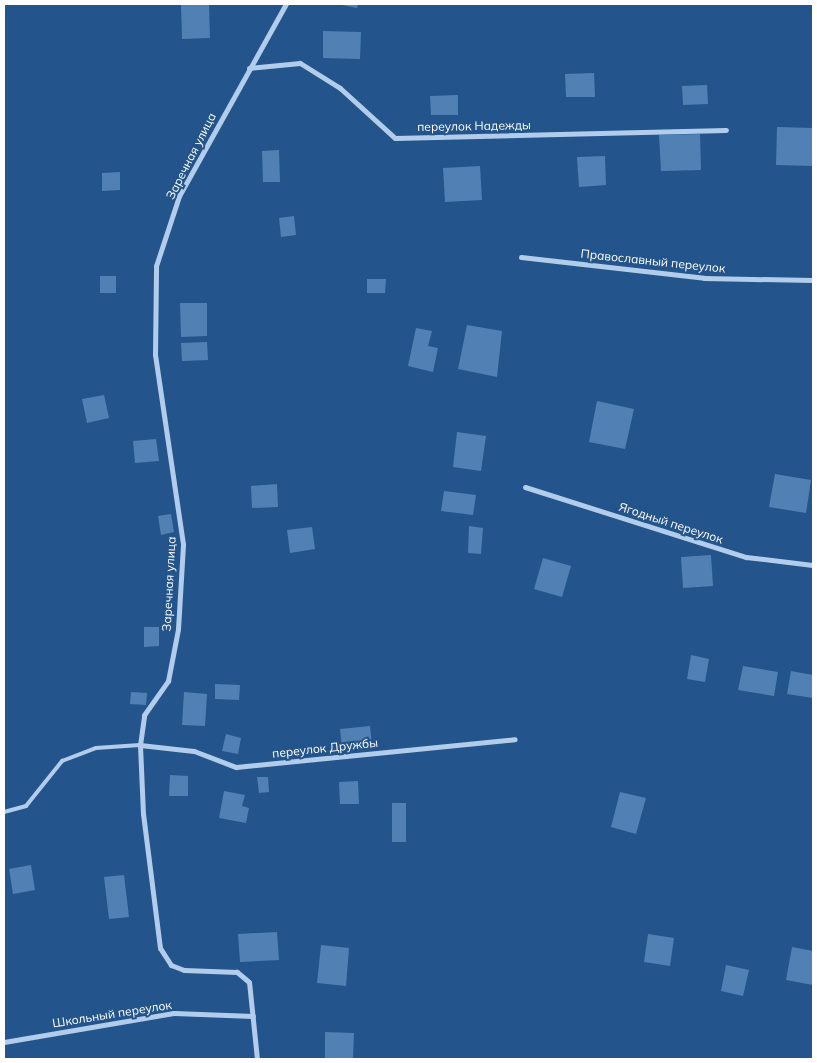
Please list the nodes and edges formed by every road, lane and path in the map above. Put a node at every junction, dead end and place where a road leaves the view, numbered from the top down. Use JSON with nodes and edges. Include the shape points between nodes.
{"nodes":[{"id":1,"x":286,"y":4,"type":"edge"},
{"id":2,"x":249,"y":68,"type":"junction"},
{"id":3,"x":726,"y":130,"type":"dead end"},
{"id":4,"x":521,"y":257,"type":"dead end"},
{"id":5,"x":813,"y":280,"type":"edge"},
{"id":6,"x":525,"y":487,"type":"dead end"},
{"id":7,"x":813,"y":565,"type":"edge"},
{"id":8,"x":515,"y":739,"type":"dead end"},
{"id":9,"x":140,"y":745,"type":"junction"},
{"id":10,"x":4,"y":812,"type":"edge"},
{"id":11,"x":253,"y":1016,"type":"junction"},
{"id":12,"x":4,"y":1042,"type":"edge"},
{"id":13,"x":257,"y":1059,"type":"edge"}],
"edges":[{"from":1,"to":2,"type":"street","name":"Заречная улица"},
{"from":2,"to":3,"type":"street","name":"переулок Надежды","via":[[300,63],[340,88],[394,138]]},
{"from":2,"to":9,"type":"street","name":"Заречная улица","via":[[179,196],[156,266],[154,354],[183,544],[178,628],[168,681],[144,715]]},
{"from":4,"to":5,"type":"street","name":"Православный переулок","via":[[704,278]]},
{"from":6,"to":7,"type":"street","name":"Ягодный переулок","via":[[746,557]]},
{"from":8,"to":9,"type":"street","name":"переулок Дружбы","via":[[236,767],[194,751]]},
{"from":9,"to":10,"type":"lane","via":[[96,748],[62,761],[26,806]]},
{"from":9,"to":11,"type":"street","name":"Заречная улица","via":[[142,814],[160,948],[171,965],[184,970],[237,972],[248,982]]},
{"from":11,"to":12,"type":"street","name":"Школьный переулок","via":[[174,1013]]},
{"from":11,"to":13,"type":"street","name":"Заречная улица"}]}
